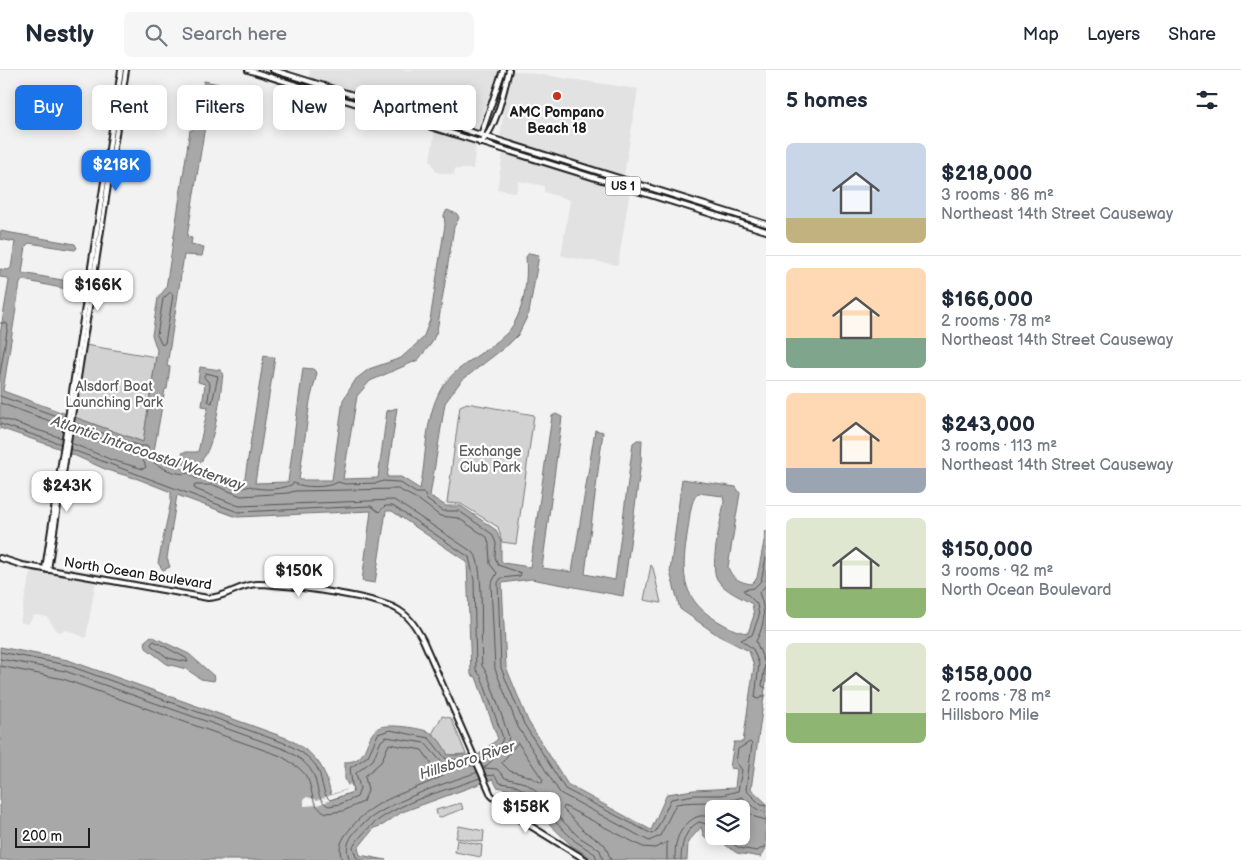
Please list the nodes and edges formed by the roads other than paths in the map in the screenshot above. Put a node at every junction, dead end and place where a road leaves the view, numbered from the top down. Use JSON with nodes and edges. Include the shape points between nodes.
{"nodes":[{"id":1,"x":121,"y":70,"type":"edge"},
{"id":2,"x":126,"y":70,"type":"edge"},
{"id":3,"x":248,"y":70,"type":"edge"},
{"id":4,"x":272,"y":70,"type":"edge"},
{"id":5,"x":508,"y":70,"type":"edge"},
{"id":6,"x":503,"y":72,"type":"edge"},
{"id":7,"x":504,"y":88,"type":"junction"},
{"id":8,"x":355,"y":96,"type":"edge"},
{"id":9,"x":355,"y":103,"type":"edge"},
{"id":10,"x":441,"y":130,"type":"edge"},
{"id":11,"x":465,"y":130,"type":"edge"},
{"id":12,"x":481,"y":135,"type":"junction"},
{"id":13,"x":487,"y":138,"type":"junction"},
{"id":14,"x":480,"y":142,"type":"junction"},
{"id":15,"x":629,"y":182,"type":"junction"},
{"id":16,"x":618,"y":185,"type":"junction"},
{"id":17,"x":645,"y":186,"type":"junction"},
{"id":18,"x":632,"y":189,"type":"junction"},
{"id":19,"x":102,"y":194,"type":"junction"},
{"id":20,"x":105,"y":204,"type":"junction"},
{"id":21,"x":726,"y":212,"type":"junction"},
{"id":22,"x":714,"y":214,"type":"junction"},
{"id":23,"x":734,"y":214,"type":"junction"},
{"id":24,"x":724,"y":218,"type":"junction"},
{"id":25,"x":766,"y":228,"type":"edge"},
{"id":26,"x":96,"y":264,"type":"junction"},
{"id":27,"x":90,"y":268,"type":"junction"},
{"id":28,"x":70,"y":414,"type":"junction"},
{"id":29,"x":0,"y":558,"type":"edge"},
{"id":30,"x":47,"y":569,"type":"junction"},
{"id":31,"x":586,"y":860,"type":"edge"}],
"edges":[{"from":1,"to":19,"type":"main road"},
{"from":2,"to":20,"type":"main road"},
{"from":3,"to":9,"type":"main road","number":"US 1"},
{"from":4,"to":8,"type":"main road","number":"US 1"},
{"from":5,"to":7,"type":"main road"},
{"from":6,"to":7,"type":"main road"},
{"from":6,"to":12,"type":"main road"},
{"from":7,"to":13,"type":"main road"},
{"from":10,"to":14,"type":"main road","number":"US 1"},
{"from":11,"to":12,"type":"main road","number":"US 1"},
{"from":12,"to":13,"type":"main road","number":"US 1"},
{"from":12,"to":14,"type":"main road"},
{"from":13,"to":14,"type":"main road"},
{"from":13,"to":15,"type":"main road","number":"US 1"},
{"from":14,"to":16,"type":"main road","number":"US 1"},
{"from":15,"to":16,"type":"main road"},
{"from":15,"to":17,"type":"main road","number":"US 1"},
{"from":16,"to":18,"type":"main road","number":"US 1"},
{"from":17,"to":18,"type":"main road"},
{"from":17,"to":21,"type":"main road","number":"US 1"},
{"from":18,"to":22,"type":"main road","number":"US 1"},
{"from":19,"to":20,"type":"main road"},
{"from":19,"to":27,"type":"main road"},
{"from":20,"to":26,"type":"main road"},
{"from":21,"to":22,"type":"main road"},
{"from":21,"to":23,"type":"main road","number":"US 1"},
{"from":22,"to":24,"type":"main road","number":"US 1"},
{"from":23,"to":24,"type":"main road"},
{"from":23,"to":25,"type":"main road","number":"US 1"},
{"from":24,"to":25,"type":"main road","number":"US 1","via":[[759,229]]},
{"from":26,"to":27,"type":"main road"},
{"from":26,"to":28,"type":"main road"},
{"from":27,"to":28,"type":"main road"},
{"from":28,"to":30,"type":"main road"},
{"from":29,"to":30,"type":"main road","name":"North Ocean Boulevard"},
{"from":30,"to":31,"type":"main road","name":"North Ocean Boulevard","via":[[208,598],[219,597],[246,584],[258,584],[388,604],[404,614],[417,629],[486,787],[497,802]]}]}
